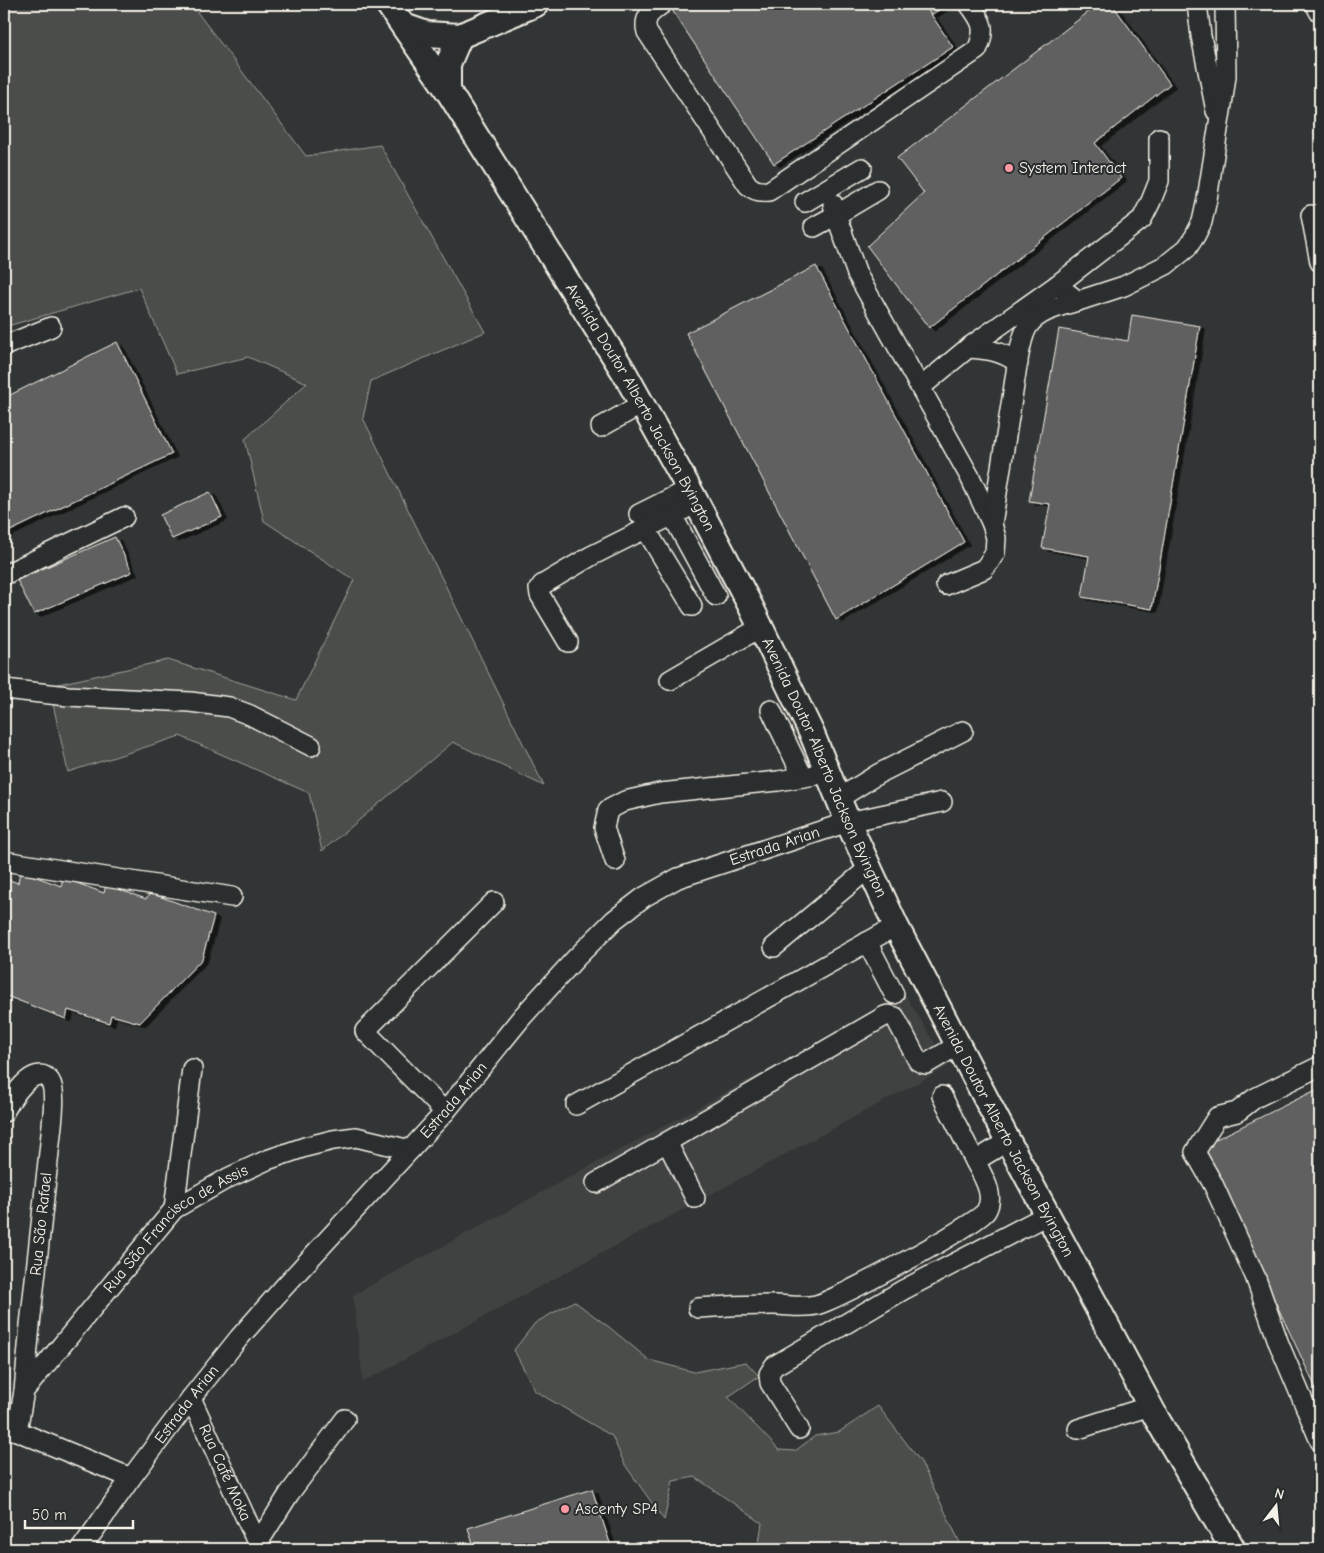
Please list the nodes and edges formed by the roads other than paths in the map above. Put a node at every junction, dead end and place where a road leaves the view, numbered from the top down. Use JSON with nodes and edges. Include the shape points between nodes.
{"nodes":[{"id":1,"x":388,"y":4,"type":"edge"},
{"id":2,"x":536,"y":4,"type":"edge"},
{"id":3,"x":662,"y":4,"type":"edge"},
{"id":4,"x":969,"y":4,"type":"edge"},
{"id":5,"x":1197,"y":4,"type":"edge"},
{"id":6,"x":1225,"y":4,"type":"edge"},
{"id":7,"x":1315,"y":4,"type":"edge"},
{"id":8,"x":1320,"y":13,"type":"edge"},
{"id":9,"x":404,"y":26,"type":"junction"},
{"id":10,"x":460,"y":36,"type":"junction"},
{"id":11,"x":448,"y":91,"type":"junction"},
{"id":12,"x":1219,"y":124,"type":"junction"},
{"id":13,"x":1159,"y":138,"type":"dead end"},
{"id":14,"x":862,"y":168,"type":"dead end"},
{"id":15,"x":828,"y":189,"type":"junction"},
{"id":16,"x":878,"y":190,"type":"dead end"},
{"id":17,"x":805,"y":202,"type":"dead end"},
{"id":18,"x":836,"y":215,"type":"junction"},
{"id":19,"x":1311,"y":215,"type":"dead end"},
{"id":20,"x":814,"y":227,"type":"dead end"},
{"id":21,"x":1320,"y":262,"type":"edge"},
{"id":22,"x":1057,"y":285,"type":"junction"},
{"id":23,"x":1078,"y":301,"type":"junction"},
{"id":24,"x":50,"y":327,"type":"dead end"},
{"id":25,"x":4,"y":346,"type":"edge"},
{"id":26,"x":968,"y":348,"type":"junction"},
{"id":27,"x":1018,"y":363,"type":"junction"},
{"id":28,"x":921,"y":386,"type":"junction"},
{"id":29,"x":642,"y":404,"type":"junction"},
{"id":30,"x":601,"y":427,"type":"dead end"},
{"id":31,"x":1001,"y":465,"type":"junction"},
{"id":32,"x":970,"y":477,"type":"junction"},
{"id":33,"x":693,"y":496,"type":"junction"},
{"id":34,"x":672,"y":515,"type":"junction"},
{"id":35,"x":124,"y":517,"type":"dead end"},
{"id":36,"x":642,"y":521,"type":"junction"},
{"id":37,"x":992,"y":524,"type":"junction"},
{"id":38,"x":4,"y":575,"type":"edge"},
{"id":39,"x":946,"y":585,"type":"dead end"},
{"id":40,"x":716,"y":596,"type":"dead end"},
{"id":41,"x":692,"y":606,"type":"dead end"},
{"id":42,"x":761,"y":627,"type":"junction"},
{"id":43,"x":568,"y":642,"type":"dead end"},
{"id":44,"x":670,"y":680,"type":"dead end"},
{"id":45,"x":4,"y":689,"type":"edge"},
{"id":46,"x":771,"y":710,"type":"dead end"},
{"id":47,"x":963,"y":731,"type":"dead end"},
{"id":48,"x":311,"y":746,"type":"dead end"},
{"id":49,"x":828,"y":773,"type":"junction"},
{"id":50,"x":803,"y":777,"type":"junction"},
{"id":51,"x":838,"y":798,"type":"junction"},
{"id":52,"x":942,"y":802,"type":"dead end"},
{"id":53,"x":848,"y":822,"type":"junction"},
{"id":54,"x":4,"y":861,"type":"edge"},
{"id":55,"x":614,"y":861,"type":"dead end"},
{"id":56,"x":869,"y":868,"type":"junction"},
{"id":57,"x":232,"y":897,"type":"dead end"},
{"id":58,"x":494,"y":902,"type":"dead end"},
{"id":59,"x":896,"y":926,"type":"junction"},
{"id":60,"x":867,"y":942,"type":"junction"},
{"id":61,"x":774,"y":947,"type":"dead end"},
{"id":62,"x":894,"y":994,"type":"dead end"},
{"id":63,"x":958,"y":1045,"type":"junction"},
{"id":64,"x":1320,"y":1066,"type":"edge"},
{"id":65,"x":192,"y":1070,"type":"dead end"},
{"id":66,"x":942,"y":1096,"type":"dead end"},
{"id":67,"x":576,"y":1105,"type":"dead end"},
{"id":68,"x":4,"y":1112,"type":"edge"},
{"id":69,"x":445,"y":1112,"type":"junction"},
{"id":70,"x":1008,"y":1141,"type":"junction"},
{"id":71,"x":667,"y":1142,"type":"junction"},
{"id":72,"x":410,"y":1150,"type":"junction"},
{"id":73,"x":975,"y":1161,"type":"junction"},
{"id":74,"x":596,"y":1183,"type":"dead end"},
{"id":75,"x":695,"y":1198,"type":"dead end"},
{"id":76,"x":174,"y":1209,"type":"junction"},
{"id":77,"x":1047,"y":1214,"type":"junction"},
{"id":78,"x":698,"y":1308,"type":"dead end"},
{"id":79,"x":24,"y":1391,"type":"junction"},
{"id":80,"x":191,"y":1398,"type":"junction"},
{"id":81,"x":1150,"y":1406,"type":"junction"},
{"id":82,"x":345,"y":1419,"type":"dead end"},
{"id":83,"x":10,"y":1429,"type":"edge"},
{"id":84,"x":799,"y":1429,"type":"dead end"},
{"id":85,"x":1078,"y":1429,"type":"dead end"},
{"id":86,"x":1320,"y":1441,"type":"edge"},
{"id":87,"x":131,"y":1478,"type":"junction"},
{"id":88,"x":259,"y":1546,"type":"edge"},
{"id":89,"x":81,"y":1549,"type":"edge"},
{"id":90,"x":1233,"y":1549,"type":"edge"}],
"edges":[{"from":1,"to":9,"type":"main road","name":"Avenida Doutor Alberto Jackson Byington"},
{"from":2,"to":10,"type":"main road"},
{"from":3,"to":4,"type":"street","via":[[649,13],[647,32],[748,186],[764,192],[977,50],[982,25]]},
{"from":5,"to":12,"type":"street"},
{"from":6,"to":12,"type":"street","via":[[1226,76]]},
{"from":7,"to":8,"type":"street"},
{"from":9,"to":10,"type":"main road","via":[[427,34]]},
{"from":9,"to":11,"type":"main road","name":"Avenida Doutor Alberto Jackson Byington"},
{"from":10,"to":11,"type":"main road","via":[[448,64]]},
{"from":11,"to":29,"type":"main road","name":"Avenida Doutor Alberto Jackson Byington"},
{"from":12,"to":23,"type":"street","via":[[1202,222],[1187,248],[1166,265],[1124,286]]},
{"from":13,"to":22,"type":"street","via":[[1159,181],[1142,219]]},
{"from":14,"to":15,"type":"street"},
{"from":15,"to":17,"type":"street"},
{"from":15,"to":18,"type":"street"},
{"from":16,"to":18,"type":"street"},
{"from":18,"to":20,"type":"street"},
{"from":18,"to":28,"type":"street","via":[[857,274]]},
{"from":19,"to":21,"type":"street"},
{"from":22,"to":23,"type":"street"},
{"from":22,"to":26,"type":"street"},
{"from":23,"to":27,"type":"street","via":[[1056,307],[1029,325]]},
{"from":24,"to":25,"type":"street"},
{"from":26,"to":27,"type":"street","via":[[996,351]]},
{"from":26,"to":28,"type":"street"},
{"from":27,"to":31,"type":"street"},
{"from":28,"to":32,"type":"street"},
{"from":29,"to":30,"type":"street"},
{"from":29,"to":33,"type":"main road","name":"Avenida Doutor Alberto Jackson Byington"},
{"from":31,"to":32,"type":"street"},
{"from":31,"to":37,"type":"street"},
{"from":32,"to":37,"type":"street"},
{"from":33,"to":34,"type":"street"},
{"from":33,"to":36,"type":"street"},
{"from":33,"to":42,"type":"main road","name":"Avenida Doutor Alberto Jackson Byington"},
{"from":34,"to":36,"type":"street"},
{"from":34,"to":40,"type":"street"},
{"from":35,"to":38,"type":"street"},
{"from":36,"to":41,"type":"street"},
{"from":36,"to":43,"type":"street","via":[[540,587],[540,595]]},
{"from":37,"to":39,"type":"street","via":[[996,538],[994,553],[984,569]]},
{"from":42,"to":44,"type":"street"},
{"from":42,"to":49,"type":"main road","name":"Avenida Doutor Alberto Jackson Byington"},
{"from":45,"to":48,"type":"street","via":[[229,707]]},
{"from":46,"to":50,"type":"street"},
{"from":47,"to":51,"type":"street"},
{"from":49,"to":50,"type":"street"},
{"from":49,"to":51,"type":"main road","name":"Avenida Doutor Alberto Jackson Byington"},
{"from":50,"to":55,"type":"street","via":[[660,793],[625,801],[608,810],[604,828]]},
{"from":51,"to":53,"type":"main road","name":"Avenida Doutor Alberto Jackson Byington"},
{"from":52,"to":53,"type":"street","name":"Estrada Arian"},
{"from":53,"to":56,"type":"main road","name":"Avenida Doutor Alberto Jackson Byington"},
{"from":53,"to":69,"type":"street","name":"Estrada Arian","via":[[678,878],[644,897],[614,920],[576,958],[522,1017]]},
{"from":54,"to":57,"type":"street"},
{"from":56,"to":59,"type":"main road","name":"Avenida Doutor Alberto Jackson Byington"},
{"from":56,"to":61,"type":"street"},
{"from":58,"to":69,"type":"street","via":[[364,1032]]},
{"from":59,"to":60,"type":"street"},
{"from":59,"to":63,"type":"main road","name":"Avenida Doutor Alberto Jackson Byington"},
{"from":60,"to":62,"type":"street"},
{"from":60,"to":67,"type":"street"},
{"from":63,"to":70,"type":"main road","name":"Avenida Doutor Alberto Jackson Byington"},
{"from":63,"to":71,"type":"street","via":[[926,1064],[922,1063],[895,1017],[888,1015]]},
{"from":64,"to":86,"type":"street","via":[[1255,1098],[1237,1112],[1217,1117],[1195,1152],[1256,1276],[1279,1344]]},
{"from":65,"to":76,"type":"street"},
{"from":66,"to":73,"type":"street"},
{"from":68,"to":79,"type":"street","name":"Rua São Rafael","via":[[28,1080],[44,1076],[50,1081],[53,1106]]},
{"from":69,"to":72,"type":"street","name":"Estrada Arian"},
{"from":70,"to":73,"type":"street"},
{"from":70,"to":77,"type":"main road","name":"Avenida Doutor Alberto Jackson Byington"},
{"from":71,"to":74,"type":"street"},
{"from":71,"to":75,"type":"street"},
{"from":72,"to":76,"type":"street","name":"Rua São Francisco de Assis","via":[[356,1137],[305,1147],[228,1178]]},
{"from":72,"to":80,"type":"street","name":"Estrada Arian","via":[[284,1286]]},
{"from":73,"to":78,"type":"street","via":[[988,1192],[986,1210],[981,1216],[855,1287],[817,1305]]},
{"from":76,"to":79,"type":"street","name":"Rua São Francisco de Assis"},
{"from":77,"to":81,"type":"main road","name":"Avenida Doutor Alberto Jackson Byington"},
{"from":77,"to":84,"type":"street","via":[[903,1290],[774,1366],[769,1374],[770,1383]]},
{"from":79,"to":83,"type":"street","name":"Rua São Francisco de Assis"},
{"from":80,"to":87,"type":"street","name":"Estrada Arian"},
{"from":80,"to":88,"type":"street","name":"Rua Café Moka"},
{"from":81,"to":85,"type":"street"},
{"from":81,"to":90,"type":"main road","name":"Avenida Doutor Alberto Jackson Byington"},
{"from":82,"to":88,"type":"street","via":[[290,1494]]},
{"from":83,"to":87,"type":"street"},
{"from":87,"to":89,"type":"street","name":"Estrada Arian"}]}
